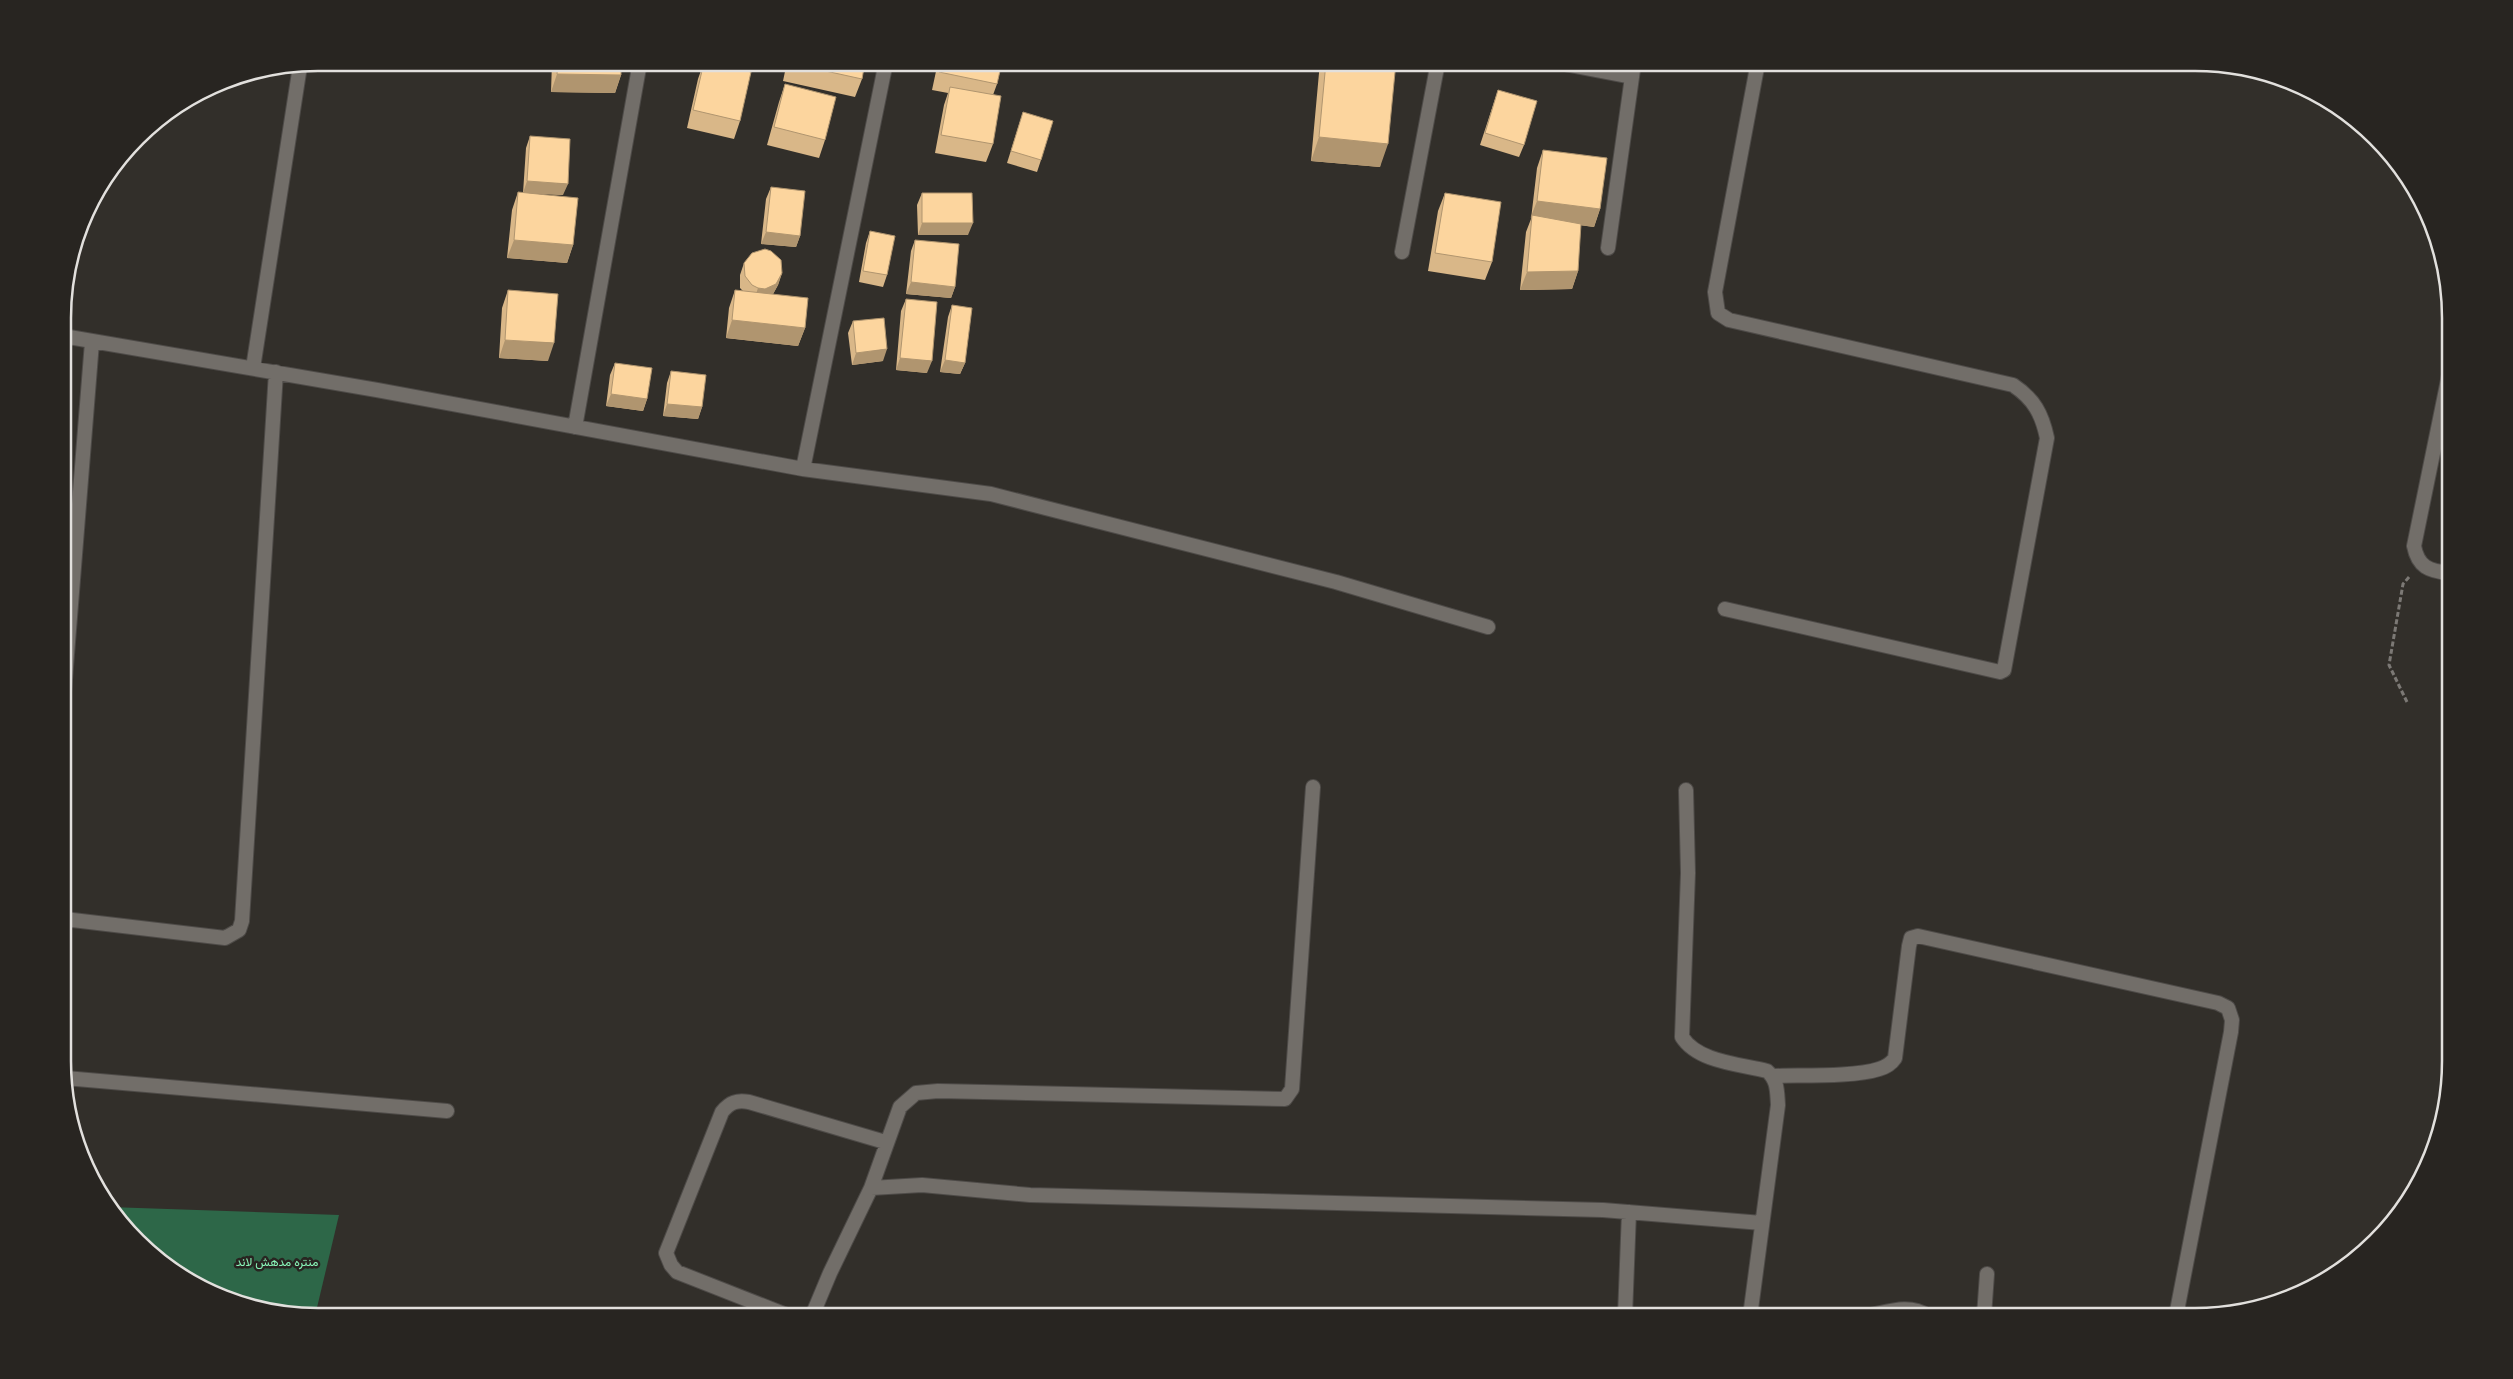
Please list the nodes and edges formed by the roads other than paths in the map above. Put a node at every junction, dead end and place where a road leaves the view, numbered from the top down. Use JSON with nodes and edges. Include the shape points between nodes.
{"nodes":[{"id":1,"x":638,"y":71,"type":"edge"},
{"id":2,"x":884,"y":71,"type":"edge"},
{"id":3,"x":1436,"y":71,"type":"edge"},
{"id":4,"x":1601,"y":71,"type":"edge"},
{"id":5,"x":1633,"y":71,"type":"edge"},
{"id":6,"x":1756,"y":71,"type":"edge"},
{"id":7,"x":299,"y":72,"type":"edge"},
{"id":8,"x":1632,"y":77,"type":"junction"},
{"id":9,"x":1608,"y":248,"type":"dead end"},
{"id":10,"x":1402,"y":252,"type":"dead end"},
{"id":11,"x":71,"y":338,"type":"edge"},
{"id":12,"x":92,"y":342,"type":"junction"},
{"id":13,"x":253,"y":368,"type":"junction"},
{"id":14,"x":276,"y":372,"type":"junction"},
{"id":15,"x":2442,"y":409,"type":"edge"},
{"id":16,"x":575,"y":428,"type":"junction"},
{"id":17,"x":803,"y":469,"type":"junction"},
{"id":18,"x":2442,"y":573,"type":"edge"},
{"id":19,"x":71,"y":604,"type":"edge"},
{"id":20,"x":1725,"y":609,"type":"dead end"},
{"id":21,"x":1488,"y":627,"type":"dead end"},
{"id":22,"x":1312,"y":787,"type":"dead end"},
{"id":23,"x":1686,"y":790,"type":"dead end"},
{"id":24,"x":71,"y":920,"type":"edge"},
{"id":25,"x":1774,"y":1076,"type":"junction"},
{"id":26,"x":72,"y":1079,"type":"edge"},
{"id":27,"x":447,"y":1111,"type":"dead end"},
{"id":28,"x":885,"y":1142,"type":"junction"},
{"id":29,"x":871,"y":1188,"type":"junction"},
{"id":30,"x":1629,"y":1212,"type":"junction"},
{"id":31,"x":1762,"y":1223,"type":"junction"},
{"id":32,"x":1987,"y":1274,"type":"dead end"},
{"id":33,"x":769,"y":1308,"type":"edge"},
{"id":34,"x":815,"y":1308,"type":"edge"},
{"id":35,"x":1625,"y":1308,"type":"edge"},
{"id":36,"x":1751,"y":1308,"type":"edge"},
{"id":37,"x":1985,"y":1308,"type":"edge"},
{"id":38,"x":2178,"y":1308,"type":"edge"}],
"edges":[{"from":1,"to":16,"type":"street"},
{"from":2,"to":17,"type":"street"},
{"from":3,"to":10,"type":"street"},
{"from":4,"to":8,"type":"street"},
{"from":5,"to":8,"type":"street"},
{"from":6,"to":20,"type":"street","via":[[1715,292],[1718,313],[1729,320],[2013,385],[2029,396],[2039,410],[2047,438],[2004,670],[2000,672]]},
{"from":7,"to":13,"type":"street"},
{"from":8,"to":9,"type":"street"},
{"from":11,"to":12,"type":"street"},
{"from":12,"to":13,"type":"street"},
{"from":12,"to":19,"type":"street"},
{"from":13,"to":14,"type":"street"},
{"from":14,"to":16,"type":"street"},
{"from":14,"to":24,"type":"street","via":[[239,930],[225,938]]},
{"from":15,"to":18,"type":"street","via":[[2414,546],[2420,564],[2431,572]]},
{"from":16,"to":17,"type":"street"},
{"from":17,"to":21,"type":"street","via":[[1000,496],[1336,582]]},
{"from":22,"to":28,"type":"street","via":[[1292,1089],[1285,1099],[938,1090],[916,1093],[900,1107]]},
{"from":23,"to":25,"type":"street","via":[[1688,873],[1682,1036],[1700,1054],[1767,1070]]},
{"from":25,"to":31,"type":"street","via":[[1778,1105]]},
{"from":25,"to":38,"type":"street","via":[[1879,1070],[1892,1062],[1909,946],[1911,938],[1918,936],[2218,1003],[2228,1008],[2231,1032]]},
{"from":26,"to":27,"type":"street"},
{"from":28,"to":29,"type":"street"},
{"from":28,"to":33,"type":"street","via":[[748,1102],[728,1104],[722,1112],[666,1253],[677,1272]]},
{"from":29,"to":30,"type":"street","via":[[922,1185],[1030,1195]]},
{"from":29,"to":34,"type":"street"},
{"from":30,"to":31,"type":"street"},
{"from":30,"to":35,"type":"street"},
{"from":31,"to":36,"type":"street"},
{"from":32,"to":37,"type":"street"}]}
